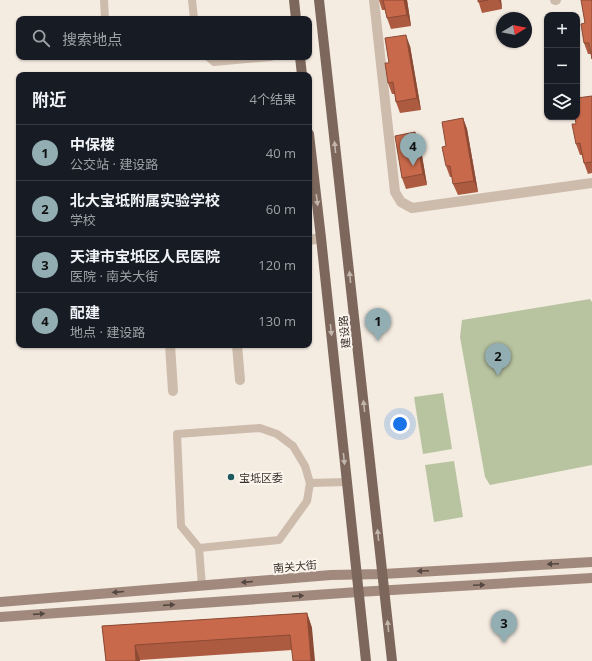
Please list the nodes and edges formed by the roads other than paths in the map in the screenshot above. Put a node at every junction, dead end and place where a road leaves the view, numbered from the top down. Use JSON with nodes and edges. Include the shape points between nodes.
{"nodes":[{"id":1,"x":104,"y":0,"type":"edge"},
{"id":2,"x":192,"y":0,"type":"edge"},
{"id":3,"x":294,"y":0,"type":"edge"},
{"id":4,"x":319,"y":0,"type":"edge"},
{"id":5,"x":374,"y":0,"type":"edge"},
{"id":6,"x":105,"y":16,"type":"edge"},
{"id":7,"x":194,"y":16,"type":"edge"},
{"id":8,"x":296,"y":16,"type":"edge"},
{"id":9,"x":212,"y":60,"type":"edge"},
{"id":10,"x":237,"y":60,"type":"edge"},
{"id":11,"x":300,"y":60,"type":"edge"},
{"id":12,"x":302,"y":72,"type":"edge"},
{"id":13,"x":312,"y":160,"type":"edge"},
{"id":14,"x":592,"y":183,"type":"edge"},
{"id":15,"x":321,"y":238,"type":"junction"},
{"id":16,"x":312,"y":240,"type":"edge"},
{"id":17,"x":170,"y":348,"type":"edge"},
{"id":18,"x":237,"y":348,"type":"edge"},
{"id":19,"x":240,"y":380,"type":"dead end"},
{"id":20,"x":173,"y":391,"type":"dead end"},
{"id":21,"x":346,"y":482,"type":"junction"},
{"id":22,"x":310,"y":483,"type":"junction"},
{"id":23,"x":199,"y":548,"type":"junction"},
{"id":24,"x":592,"y":562,"type":"edge"},
{"id":25,"x":383,"y":574,"type":"junction"},
{"id":26,"x":356,"y":575,"type":"junction"},
{"id":27,"x":592,"y":578,"type":"edge"},
{"id":28,"x":202,"y":586,"type":"junction"},
{"id":29,"x":384,"y":590,"type":"junction"},
{"id":30,"x":358,"y":592,"type":"junction"},
{"id":31,"x":0,"y":602,"type":"edge"},
{"id":32,"x":0,"y":617,"type":"edge"},
{"id":33,"x":366,"y":661,"type":"edge"},
{"id":34,"x":392,"y":661,"type":"edge"}],
"edges":[{"from":1,"to":6,"type":"lane"},
{"from":2,"to":7,"type":"lane"},
{"from":3,"to":8,"type":"main road"},
{"from":25,"to":4,"type":"main road","name":"建设路","one_way":true},
{"from":5,"to":14,"type":"street","via":[[395,192],[401,202],[412,208]]},
{"from":9,"to":10,"type":"lane"},
{"from":11,"to":12,"type":"main road"},
{"from":13,"to":15,"type":"main road","name":"建设路","one_way":true},
{"from":15,"to":16,"type":"street"},
{"from":15,"to":21,"type":"main road","name":"建设路","one_way":true},
{"from":17,"to":20,"type":"street"},
{"from":18,"to":19,"type":"street"},
{"from":21,"to":22,"type":"lane"},
{"from":21,"to":26,"type":"main road","name":"建设路"},
{"from":22,"to":23,"type":"lane","via":[[307,501],[279,540]]},
{"from":22,"to":23,"type":"lane","via":[[305,466],[293,446],[278,434],[260,428],[177,434],[181,526]]},
{"from":23,"to":28,"type":"lane"},
{"from":24,"to":25,"type":"main road","name":"南关大街","one_way":true},
{"from":25,"to":26,"type":"main road","name":"南关大街"},
{"from":25,"to":29,"type":"main road","name":"建设路"},
{"from":26,"to":28,"type":"main road","name":"南关大街","one_way":true},
{"from":26,"to":30,"type":"main road","name":"建设路"},
{"from":29,"to":27,"type":"main road","one_way":true},
{"from":28,"to":31,"type":"main road","name":"南关大街","one_way":true},
{"from":29,"to":30,"type":"main road"},
{"from":34,"to":29,"type":"main road","name":"建设路","one_way":true},
{"from":32,"to":30,"type":"main road","one_way":true},
{"from":30,"to":33,"type":"main road","name":"建设路"}]}
